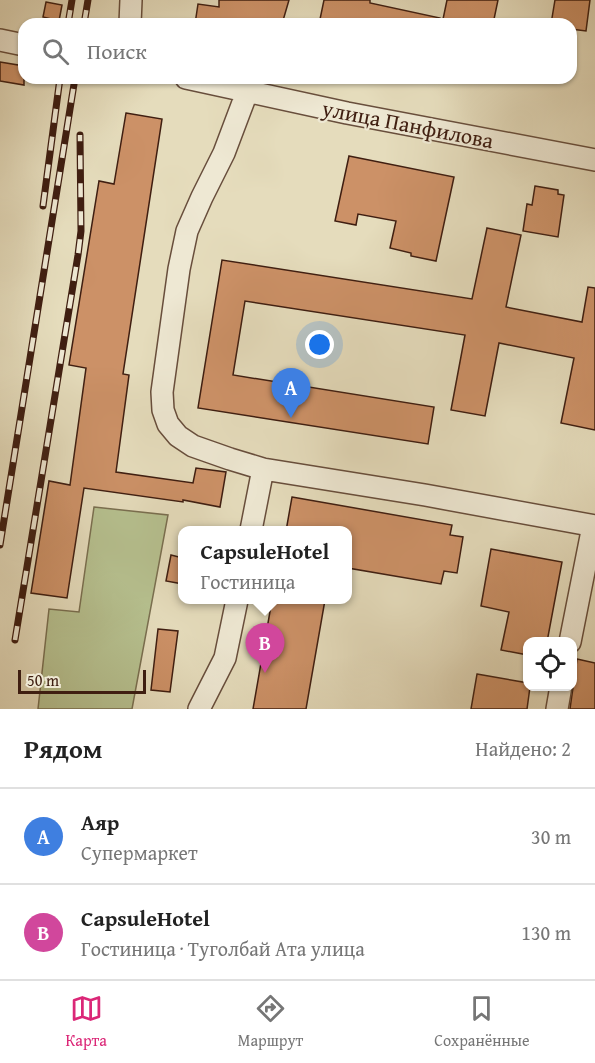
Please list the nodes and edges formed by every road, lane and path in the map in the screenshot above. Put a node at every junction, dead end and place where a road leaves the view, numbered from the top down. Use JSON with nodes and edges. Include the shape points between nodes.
{"nodes":[{"id":1,"x":131,"y":0,"type":"edge"},
{"id":2,"x":130,"y":18,"type":"edge"},
{"id":3,"x":0,"y":40,"type":"edge"},
{"id":4,"x":18,"y":44,"type":"edge"},
{"id":5,"x":212,"y":84,"type":"edge"},
{"id":6,"x":247,"y":92,"type":"junction"},
{"id":7,"x":595,"y":160,"type":"edge"},
{"id":8,"x":262,"y":469,"type":"junction"},
{"id":9,"x":252,"y":526,"type":"edge"},
{"id":10,"x":594,"y":526,"type":"edge"},
{"id":11,"x":236,"y":604,"type":"edge"},
{"id":12,"x":571,"y":637,"type":"edge"},
{"id":13,"x":560,"y":691,"type":"edge"},
{"id":14,"x":199,"y":709,"type":"edge"},
{"id":15,"x":557,"y":709,"type":"edge"}],
"edges":[{"from":1,"to":2,"type":"street"},
{"from":3,"to":4,"type":"street"},
{"from":5,"to":6,"type":"street","name":"улица Панфилова"},
{"from":6,"to":7,"type":"street","name":"улица Панфилова"},
{"from":6,"to":8,"type":"street","via":[[224,153],[187,231],[162,392],[168,424],[178,436],[193,446]]},
{"from":8,"to":9,"type":"street"},
{"from":8,"to":10,"type":"street"},
{"from":10,"to":12,"type":"street"},
{"from":11,"to":14,"type":"street","via":[[225,658]]},
{"from":13,"to":15,"type":"street"}]}
